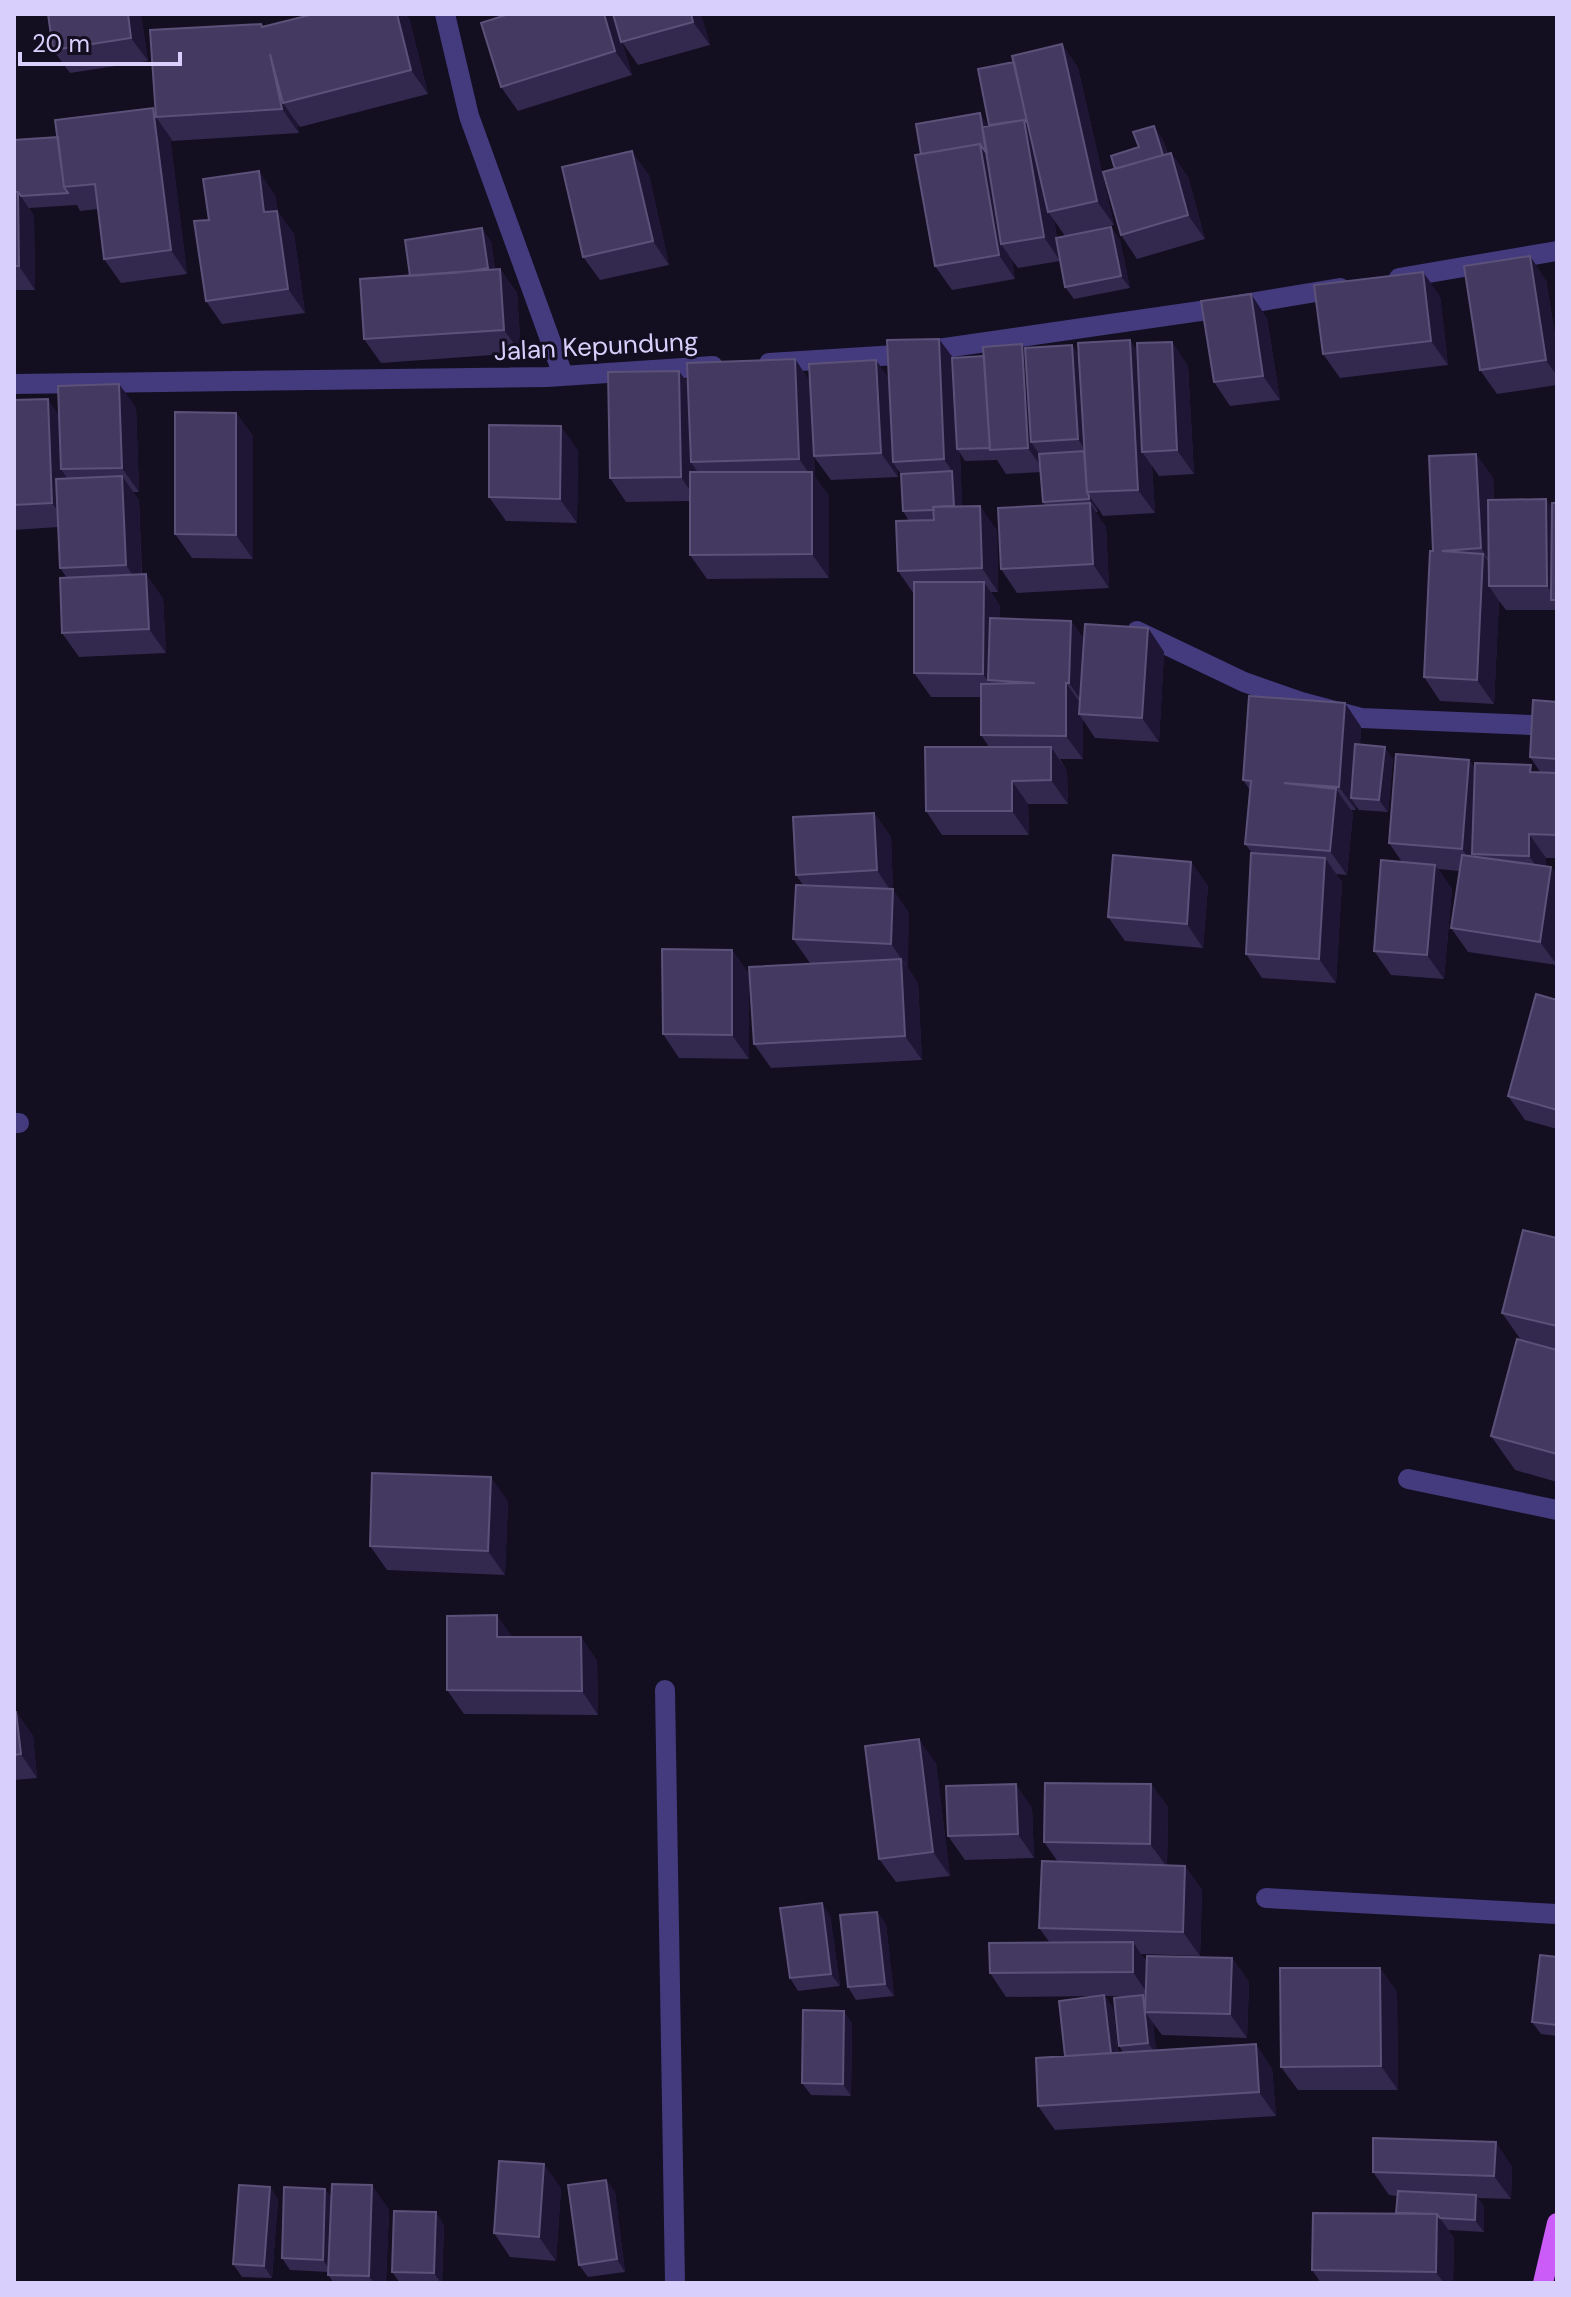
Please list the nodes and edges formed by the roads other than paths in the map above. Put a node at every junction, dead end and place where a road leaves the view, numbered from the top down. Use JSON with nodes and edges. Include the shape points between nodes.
{"nodes":[{"id":1,"x":445,"y":14,"type":"edge"},
{"id":2,"x":1557,"y":251,"type":"edge"},
{"id":3,"x":1385,"y":280,"type":"edge"},
{"id":4,"x":1354,"y":285,"type":"edge"},
{"id":5,"x":563,"y":375,"type":"junction"},
{"id":6,"x":14,"y":384,"type":"edge"},
{"id":7,"x":1137,"y":631,"type":"edge"},
{"id":8,"x":1557,"y":726,"type":"edge"},
{"id":9,"x":1408,"y":1479,"type":"dead end"},
{"id":10,"x":1557,"y":1510,"type":"edge"},
{"id":11,"x":665,"y":1690,"type":"dead end"},
{"id":12,"x":1266,"y":1898,"type":"dead end"},
{"id":13,"x":1557,"y":1914,"type":"edge"},
{"id":14,"x":1557,"y":2223,"type":"edge"},
{"id":15,"x":675,"y":2283,"type":"edge"},
{"id":16,"x":1543,"y":2283,"type":"edge"}],
"edges":[{"from":1,"to":5,"type":"street","via":[[469,116]]},
{"from":2,"to":3,"type":"street"},
{"from":4,"to":5,"type":"street","name":"Jalan Kepundung","via":[[896,355]]},
{"from":5,"to":6,"type":"street","name":"Jalan Kepundung"},
{"from":7,"to":8,"type":"street","via":[[1244,682],[1361,718]]},
{"from":9,"to":10,"type":"street"},
{"from":11,"to":15,"type":"street"},
{"from":12,"to":13,"type":"street"},
{"from":14,"to":16,"type":"main road"}]}
